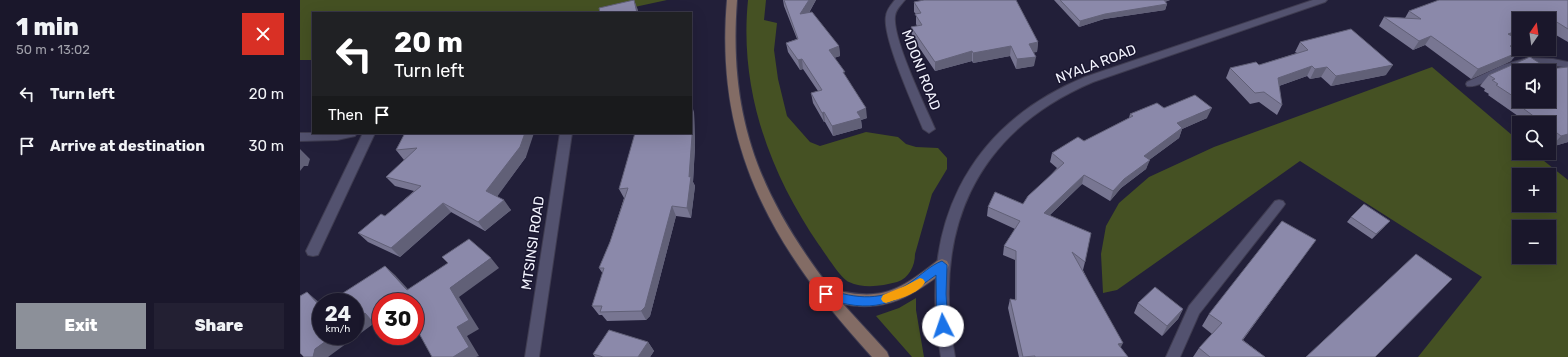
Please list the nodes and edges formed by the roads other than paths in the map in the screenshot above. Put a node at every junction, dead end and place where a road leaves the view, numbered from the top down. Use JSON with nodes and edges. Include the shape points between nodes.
{"nodes":[{"id":1,"x":732,"y":0,"type":"edge"},
{"id":2,"x":900,"y":0,"type":"edge"},
{"id":3,"x":1322,"y":0,"type":"edge"},
{"id":4,"x":1568,"y":65,"type":"edge"},
{"id":5,"x":1471,"y":84,"type":"dead end"},
{"id":6,"x":929,"y":129,"type":"dead end"},
{"id":7,"x":338,"y":134,"type":"edge"},
{"id":8,"x":369,"y":134,"type":"edge"},
{"id":9,"x":566,"y":134,"type":"edge"},
{"id":10,"x":300,"y":137,"type":"edge"},
{"id":11,"x":1279,"y":204,"type":"dead end"},
{"id":12,"x":313,"y":251,"type":"dead end"},
{"id":13,"x":942,"y":265,"type":"junction"},
{"id":14,"x":826,"y":294,"type":"junction"},
{"id":15,"x":532,"y":357,"type":"edge"},
{"id":16,"x":882,"y":357,"type":"edge"},
{"id":17,"x":948,"y":357,"type":"edge"},
{"id":18,"x":1173,"y":357,"type":"edge"}],
"edges":[{"from":1,"to":14,"type":"main road","via":[[731,77],[742,134],[760,187],[777,221]]},
{"from":2,"to":6,"type":"street","name":"MDONI ROAD","via":[[890,17],[893,40]]},
{"from":3,"to":13,"type":"street","name":"NYALA ROAD","via":[[1088,80],[1055,96],[1025,115],[990,148],[975,168],[963,190],[946,238]]},
{"from":4,"to":5,"type":"street","via":[[1527,60]]},
{"from":7,"to":10,"type":"street"},
{"from":8,"to":12,"type":"street"},
{"from":9,"to":15,"type":"street","name":"MTSINSI ROAD"},
{"from":11,"to":18,"type":"lane","via":[[1194,310]]},
{"from":13,"to":14,"type":"main road","via":[[909,290],[891,298],[871,302],[851,301]]},
{"from":13,"to":17,"type":"street","name":"NYALA ROAD","via":[[943,326]]},
{"from":14,"to":16,"type":"main road"}]}
